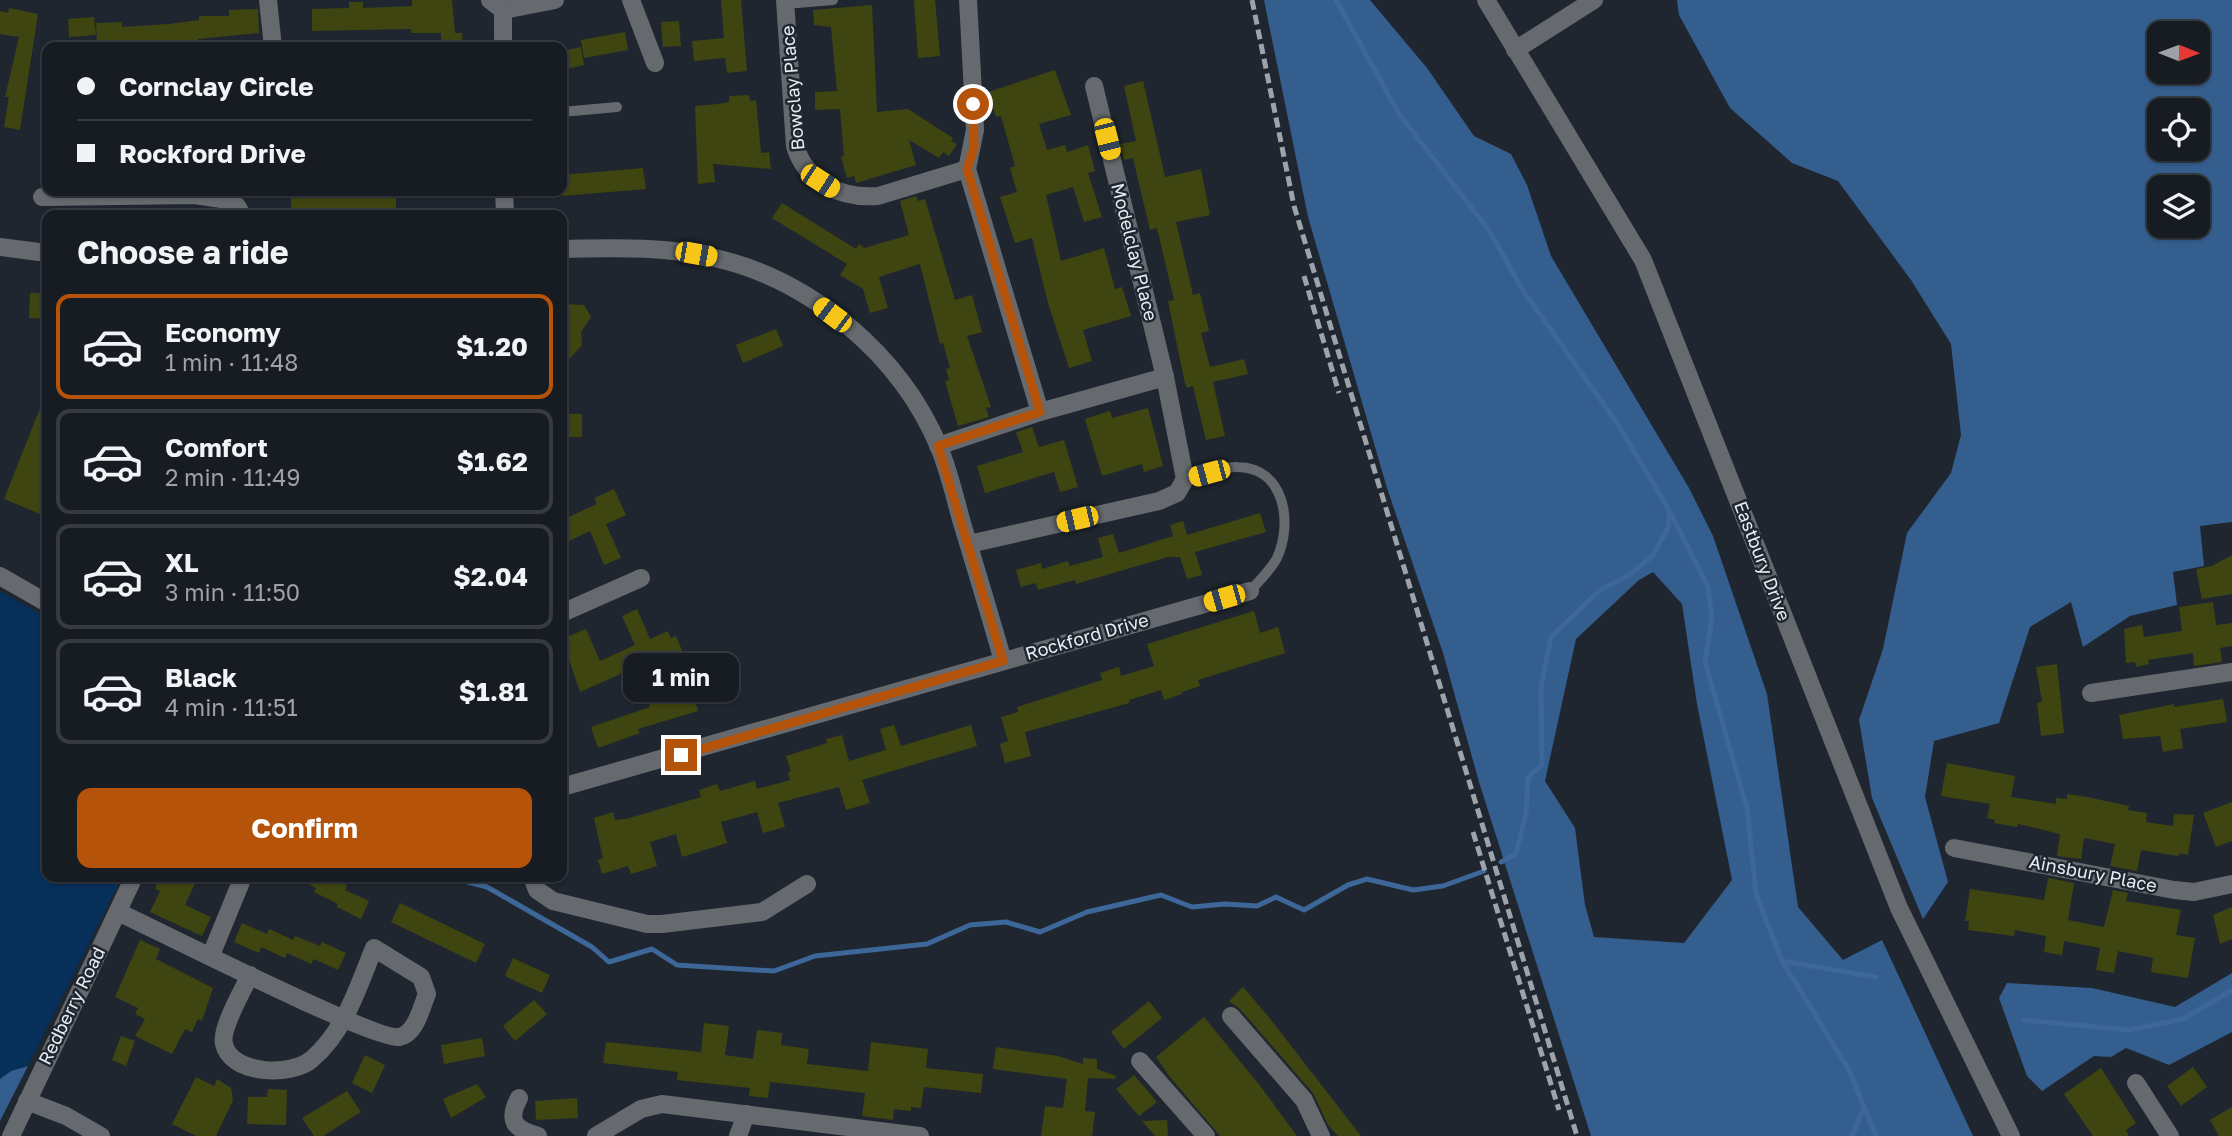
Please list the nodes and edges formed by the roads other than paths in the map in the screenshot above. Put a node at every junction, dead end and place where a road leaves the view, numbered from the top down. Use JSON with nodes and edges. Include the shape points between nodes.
{"nodes":[{"id":1,"x":268,"y":0,"type":"edge"},
{"id":2,"x":555,"y":0,"type":"edge"},
{"id":3,"x":631,"y":0,"type":"edge"},
{"id":4,"x":833,"y":0,"type":"edge"},
{"id":5,"x":968,"y":0,"type":"edge"},
{"id":6,"x":1486,"y":0,"type":"edge"},
{"id":7,"x":1594,"y":0,"type":"edge"},
{"id":8,"x":785,"y":2,"type":"edge"},
{"id":9,"x":497,"y":5,"type":"edge"},
{"id":10,"x":272,"y":42,"type":"edge"},
{"id":11,"x":502,"y":42,"type":"edge"},
{"id":12,"x":1515,"y":50,"type":"junction"},
{"id":13,"x":655,"y":63,"type":"dead end"},
{"id":14,"x":1094,"y":86,"type":"dead end"},
{"id":15,"x":617,"y":107,"type":"dead end"},
{"id":16,"x":567,"y":112,"type":"edge"},
{"id":17,"x":967,"y":169,"type":"junction"},
{"id":18,"x":42,"y":197,"type":"dead end"},
{"id":19,"x":239,"y":210,"type":"edge"},
{"id":20,"x":0,"y":247,"type":"edge"},
{"id":21,"x":567,"y":249,"type":"edge"},
{"id":22,"x":42,"y":252,"type":"edge"},
{"id":23,"x":1165,"y":377,"type":"junction"},
{"id":24,"x":1040,"y":412,"type":"junction"},
{"id":25,"x":938,"y":446,"type":"junction"},
{"id":26,"x":1185,"y":479,"type":"junction"},
{"id":27,"x":969,"y":544,"type":"junction"},
{"id":28,"x":0,"y":576,"type":"edge"},
{"id":29,"x":641,"y":578,"type":"dead end"},
{"id":30,"x":1250,"y":591,"type":"joint"},
{"id":31,"x":42,"y":600,"type":"edge"},
{"id":32,"x":567,"y":611,"type":"edge"},
{"id":33,"x":1003,"y":661,"type":"junction"},
{"id":34,"x":2232,"y":672,"type":"edge"},
{"id":35,"x":2091,"y":693,"type":"dead end"},
{"id":36,"x":567,"y":786,"type":"edge"},
{"id":37,"x":1954,"y":848,"type":"dead end"},
{"id":38,"x":132,"y":882,"type":"edge"},
{"id":39,"x":241,"y":882,"type":"edge"},
{"id":40,"x":534,"y":882,"type":"edge"},
{"id":41,"x":807,"y":884,"type":"dead end"},
{"id":42,"x":2232,"y":884,"type":"edge"},
{"id":43,"x":117,"y":912,"type":"junction"},
{"id":44,"x":211,"y":955,"type":"junction"},
{"id":45,"x":250,"y":975,"type":"junction"},
{"id":46,"x":1231,"y":1016,"type":"dead end"},
{"id":47,"x":345,"y":1020,"type":"junction"},
{"id":48,"x":1140,"y":1061,"type":"dead end"},
{"id":49,"x":2136,"y":1083,"type":"dead end"},
{"id":50,"x":519,"y":1098,"type":"dead end"},
{"id":51,"x":27,"y":1101,"type":"junction"},
{"id":52,"x":746,"y":1114,"type":"junction"},
{"id":53,"x":1199,"y":1133,"type":"edge"},
{"id":54,"x":10,"y":1136,"type":"edge"},
{"id":55,"x":101,"y":1136,"type":"edge"},
{"id":56,"x":538,"y":1136,"type":"edge"},
{"id":57,"x":596,"y":1136,"type":"edge"},
{"id":58,"x":738,"y":1136,"type":"edge"},
{"id":59,"x":920,"y":1136,"type":"edge"},
{"id":60,"x":1321,"y":1136,"type":"edge"},
{"id":61,"x":2011,"y":1136,"type":"edge"},
{"id":62,"x":2170,"y":1136,"type":"edge"}],
"edges":[{"from":1,"to":10,"type":"street"},
{"from":2,"to":9,"type":"street"},
{"from":3,"to":13,"type":"street"},
{"from":4,"to":8,"type":"lane"},
{"from":5,"to":17,"type":"street","via":[[975,130]]},
{"from":6,"to":12,"type":"street","name":"Eastbury Drive"},
{"from":7,"to":12,"type":"street"},
{"from":8,"to":17,"type":"street","name":"Bowclay Place","via":[[795,146],[808,171],[834,190],[865,197]]},
{"from":9,"to":11,"type":"street"},
{"from":12,"to":61,"type":"street","name":"Eastbury Drive","via":[[1643,260],[1899,908]]},
{"from":14,"to":23,"type":"street","name":"Modelclay Place"},
{"from":15,"to":16,"type":"lane"},
{"from":17,"to":24,"type":"street"},
{"from":18,"to":19,"type":"street","via":[[216,197]]},
{"from":20,"to":22,"type":"street"},
{"from":21,"to":25,"type":"street","via":[[636,248],[718,258],[770,277],[855,332],[888,364]]},
{"from":23,"to":24,"type":"street"},
{"from":23,"to":26,"type":"street","name":"Modelclay Place"},
{"from":24,"to":25,"type":"street"},
{"from":25,"to":27,"type":"street"},
{"from":26,"to":27,"type":"street","via":[[1177,493],[1159,500]]},
{"from":26,"to":30,"type":"lane","via":[[1240,467],[1259,472],[1282,497],[1283,540],[1269,572]]},
{"from":27,"to":33,"type":"street"},
{"from":28,"to":31,"type":"street"},
{"from":29,"to":32,"type":"street"},
{"from":30,"to":33,"type":"street","name":"Rockford Drive"},
{"from":33,"to":36,"type":"street","name":"Rockford Drive"},
{"from":34,"to":35,"type":"street"},
{"from":37,"to":42,"type":"street","name":"Ainsbury Place","via":[[2174,890],[2194,892]]},
{"from":38,"to":43,"type":"street","name":"Redberry Road"},
{"from":39,"to":44,"type":"street"},
{"from":40,"to":41,"type":"street","via":[[553,901],[647,924],[762,912]]},
{"from":43,"to":44,"type":"street"},
{"from":43,"to":51,"type":"street","name":"Redberry Road"},
{"from":44,"to":45,"type":"street"},
{"from":45,"to":47,"type":"street"},
{"from":45,"to":47,"type":"street","via":[[223,1034],[228,1054],[236,1062],[272,1069],[300,1066],[311,1061]]},
{"from":46,"to":60,"type":"street","via":[[1304,1100]]},
{"from":47,"to":47,"type":"street","via":[[389,1037],[408,1034],[427,994],[425,984],[413,971],[374,948]]},
{"from":48,"to":53,"type":"street"},
{"from":49,"to":62,"type":"street"},
{"from":50,"to":56,"type":"street","via":[[512,1121],[516,1128]]},
{"from":51,"to":54,"type":"street","name":"Redberry Road"},
{"from":51,"to":55,"type":"street"},
{"from":52,"to":57,"type":"street","via":[[662,1104],[640,1109]]},
{"from":52,"to":58,"type":"street"},
{"from":52,"to":59,"type":"street"}]}
